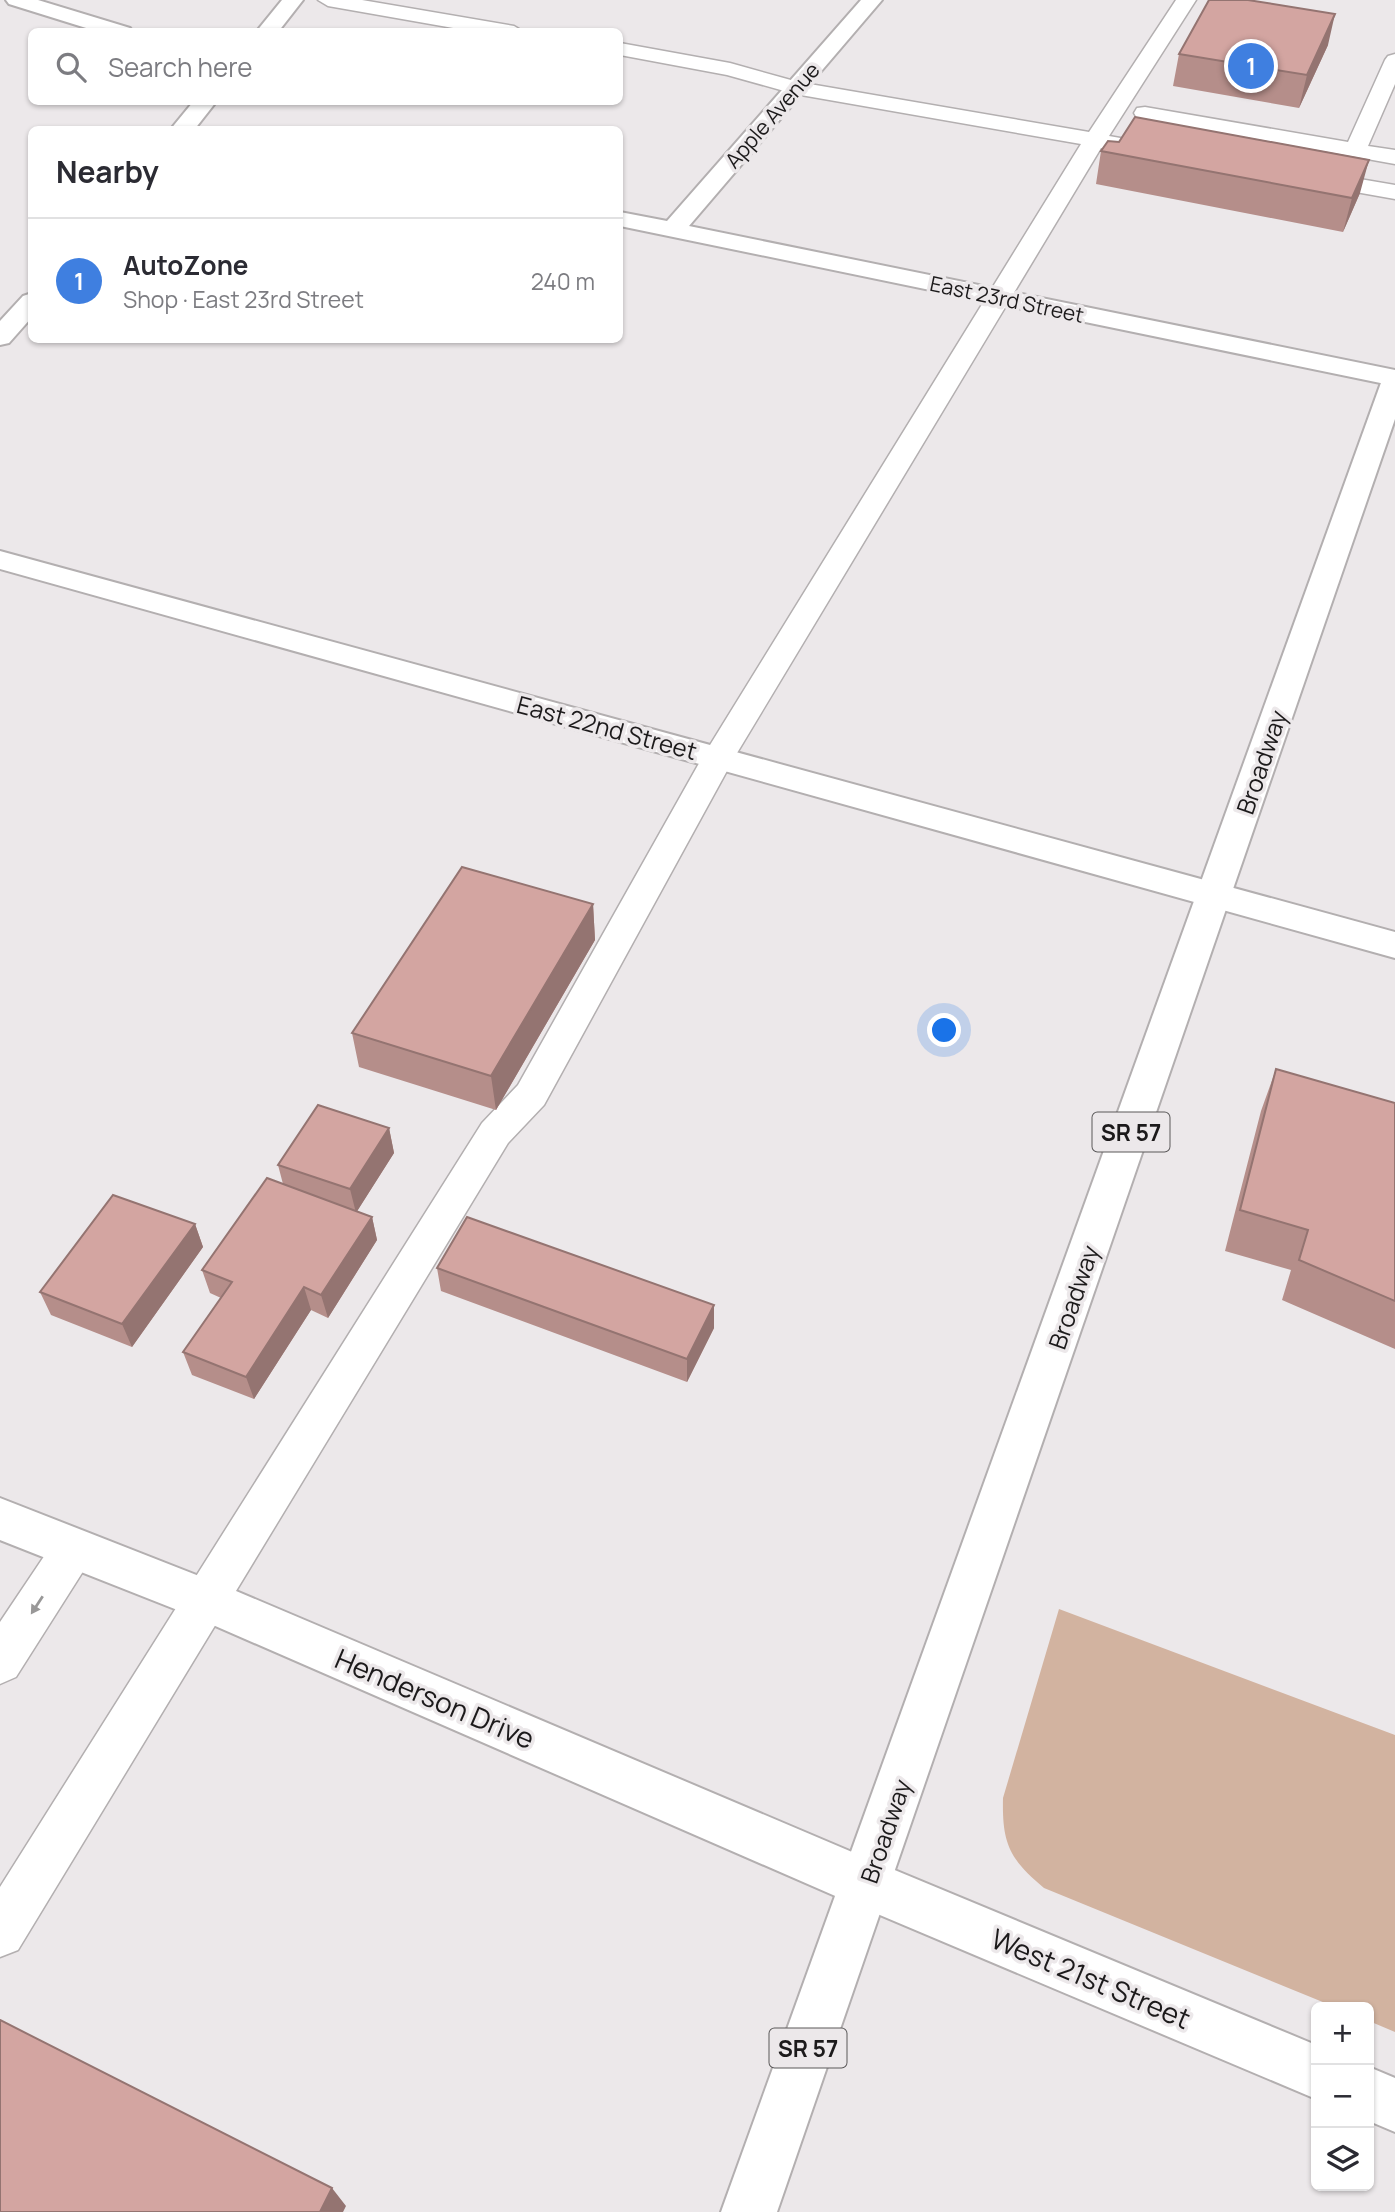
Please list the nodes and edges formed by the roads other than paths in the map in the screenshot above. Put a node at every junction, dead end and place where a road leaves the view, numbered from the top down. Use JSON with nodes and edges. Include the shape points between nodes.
{"nodes":[{"id":1,"x":16,"y":0,"type":"edge"},
{"id":2,"x":293,"y":0,"type":"edge"},
{"id":3,"x":328,"y":0,"type":"edge"},
{"id":4,"x":872,"y":0,"type":"edge"},
{"id":5,"x":1186,"y":0,"type":"edge"},
{"id":6,"x":109,"y":28,"type":"edge"},
{"id":7,"x":269,"y":28,"type":"edge"},
{"id":8,"x":491,"y":28,"type":"edge"},
{"id":9,"x":623,"y":51,"type":"edge"},
{"id":10,"x":1395,"y":60,"type":"edge"},
{"id":11,"x":795,"y":88,"type":"junction"},
{"id":12,"x":202,"y":105,"type":"edge"},
{"id":13,"x":1144,"y":113,"type":"dead end"},
{"id":14,"x":184,"y":126,"type":"edge"},
{"id":15,"x":1095,"y":140,"type":"junction"},
{"id":16,"x":1136,"y":147,"type":"edge"},
{"id":17,"x":1355,"y":150,"type":"junction"},
{"id":18,"x":1395,"y":157,"type":"edge"},
{"id":19,"x":1286,"y":173,"type":"edge"},
{"id":20,"x":1395,"y":192,"type":"edge"},
{"id":21,"x":623,"y":220,"type":"edge"},
{"id":22,"x":672,"y":230,"type":"junction"},
{"id":23,"x":998,"y":297,"type":"junction"},
{"id":24,"x":28,"y":306,"type":"edge"},
{"id":25,"x":0,"y":337,"type":"edge"},
{"id":26,"x":1395,"y":379,"type":"edge"},
{"id":27,"x":0,"y":560,"type":"edge"},
{"id":28,"x":719,"y":758,"type":"junction"},
{"id":29,"x":1214,"y":895,"type":"junction"},
{"id":30,"x":1395,"y":945,"type":"edge"},
{"id":31,"x":0,"y":1518,"type":"edge"},
{"id":32,"x":74,"y":1548,"type":"junction"},
{"id":33,"x":206,"y":1600,"type":"junction"},
{"id":34,"x":0,"y":1662,"type":"edge"},
{"id":35,"x":867,"y":1884,"type":"junction"},
{"id":36,"x":0,"y":1931,"type":"edge"},
{"id":37,"x":1311,"y":2070,"type":"edge"},
{"id":38,"x":1374,"y":2096,"type":"edge"},
{"id":39,"x":1395,"y":2105,"type":"edge"},
{"id":40,"x":749,"y":2212,"type":"edge"}],
"edges":[{"from":1,"to":6,"type":"street"},
{"from":2,"to":7,"type":"street"},
{"from":3,"to":8,"type":"lane"},
{"from":4,"to":11,"type":"street","name":"Apple Avenue"},
{"from":5,"to":15,"type":"lane"},
{"from":9,"to":11,"type":"lane","via":[[730,69]]},
{"from":10,"to":17,"type":"lane"},
{"from":11,"to":15,"type":"lane"},
{"from":11,"to":22,"type":"street","name":"Apple Avenue"},
{"from":12,"to":14,"type":"street"},
{"from":13,"to":17,"type":"lane"},
{"from":15,"to":16,"type":"lane"},
{"from":15,"to":23,"type":"lane"},
{"from":17,"to":18,"type":"lane"},
{"from":19,"to":20,"type":"lane"},
{"from":21,"to":22,"type":"street","name":"East 23rd Street"},
{"from":22,"to":23,"type":"street","name":"East 23rd Street"},
{"from":23,"to":26,"type":"street","name":"East 23rd Street"},
{"from":23,"to":28,"type":"lane"},
{"from":24,"to":25,"type":"street"},
{"from":26,"to":29,"type":"street","name":"Broadway","number":"SR 57"},
{"from":27,"to":28,"type":"street","name":"East 22nd Street"},
{"from":28,"to":29,"type":"street","name":"East 22nd Street"},
{"from":28,"to":33,"type":"lane","via":[[531,1095],[495,1133]]},
{"from":29,"to":30,"type":"street","name":"East 22nd Street"},
{"from":29,"to":35,"type":"street","name":"Broadway","number":"SR 57"},
{"from":31,"to":32,"type":"street","name":"Henderson Drive"},
{"from":32,"to":33,"type":"street","name":"Henderson Drive"},
{"from":32,"to":34,"type":"lane","one_way":true},
{"from":33,"to":35,"type":"street","name":"Henderson Drive"},
{"from":33,"to":36,"type":"lane"},
{"from":35,"to":37,"type":"street","name":"West 21st Street"},
{"from":35,"to":40,"type":"street","name":"Broadway","number":"SR 57"},
{"from":38,"to":39,"type":"street"}]}
